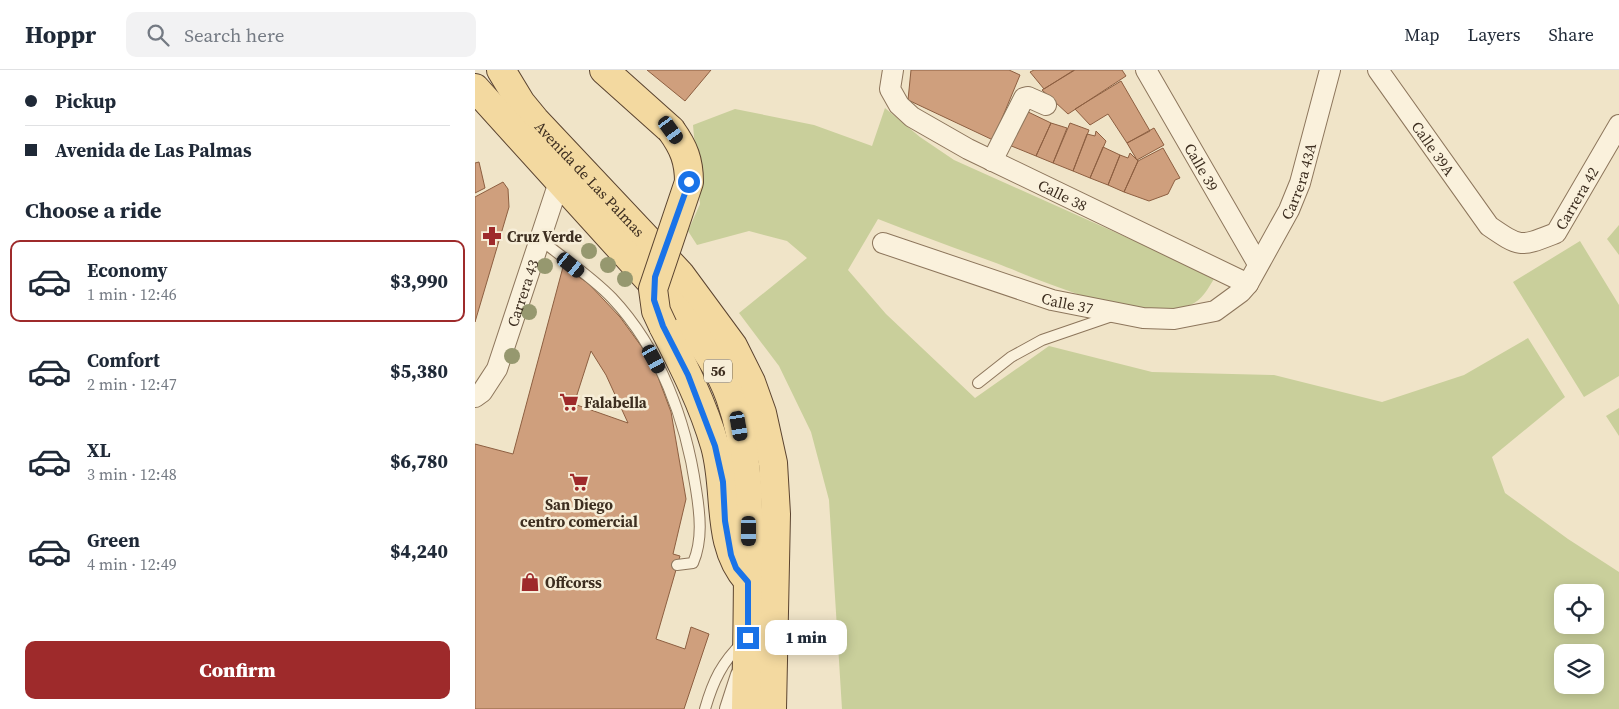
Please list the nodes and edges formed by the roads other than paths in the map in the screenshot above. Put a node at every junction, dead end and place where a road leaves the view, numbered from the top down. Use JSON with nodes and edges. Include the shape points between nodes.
{"nodes":[{"id":1,"x":501,"y":70,"type":"edge"},
{"id":2,"x":604,"y":70,"type":"edge"},
{"id":3,"x":1146,"y":70,"type":"edge"},
{"id":4,"x":1330,"y":70,"type":"edge"},
{"id":5,"x":1378,"y":70,"type":"edge"},
{"id":6,"x":892,"y":79,"type":"edge"},
{"id":7,"x":479,"y":99,"type":"edge"},
{"id":8,"x":1046,"y":105,"type":"dead end"},
{"id":9,"x":1619,"y":125,"type":"edge"},
{"id":10,"x":992,"y":160,"type":"junction"},
{"id":11,"x":559,"y":182,"type":"junction"},
{"id":12,"x":1489,"y":226,"type":"joint"},
{"id":13,"x":541,"y":240,"type":"junction"},
{"id":14,"x":883,"y":243,"type":"dead end"},
{"id":15,"x":1259,"y":264,"type":"junction"},
{"id":16,"x":1248,"y":284,"type":"junction"},
{"id":17,"x":1120,"y":314,"type":"junction"},
{"id":18,"x":978,"y":383,"type":"dead end"},
{"id":19,"x":475,"y":397,"type":"edge"},
{"id":20,"x":677,"y":566,"type":"dead end"},
{"id":21,"x":748,"y":582,"type":"junction"},
{"id":22,"x":748,"y":646,"type":"junction"},
{"id":23,"x":705,"y":709,"type":"edge"},
{"id":24,"x":730,"y":709,"type":"edge"},
{"id":25,"x":746,"y":709,"type":"edge"},
{"id":26,"x":772,"y":709,"type":"edge"}],
"edges":[{"from":1,"to":26,"type":"main road","name":"Avenida de Las Palmas","number":"56","via":[[535,120],[680,274],[733,346],[751,382],[773,463],[776,514]]},
{"from":2,"to":21,"type":"main road","bridge":true,"via":[[671,130],[685,152],[689,182],[654,283],[654,300],[715,446],[723,482],[731,555],[736,568]]},
{"from":3,"to":15,"type":"street","name":"Calle 39"},
{"from":4,"to":15,"type":"street","name":"Carrera 43A","via":[[1299,183],[1289,210]]},
{"from":5,"to":12,"type":"street","name":"Calle 39A"},
{"from":6,"to":10,"type":"street","name":"Calle 38","via":[[899,105],[913,117]]},
{"from":7,"to":11,"type":"main road","name":"Avenida de Las Palmas","number":"56"},
{"from":8,"to":10,"type":"street","via":[[1024,98]]},
{"from":9,"to":12,"type":"street","name":"Carrera 42","via":[[1557,233],[1524,245],[1513,243]]},
{"from":10,"to":16,"type":"street","name":"Calle 38"},
{"from":11,"to":13,"type":"street","name":"Carrera 43"},
{"from":11,"to":21,"type":"main road","name":"Avenida de Las Palmas","number":"56","via":[[679,313],[720,375],[739,426],[746,467]]},
{"from":13,"to":19,"type":"street","name":"Carrera 43","via":[[497,369]]},
{"from":13,"to":20,"type":"lane","via":[[611,297],[637,329],[663,375],[694,470],[699,510],[699,548],[693,563]]},
{"from":14,"to":17,"type":"street","name":"Calle 37","via":[[1052,300]]},
{"from":15,"to":16,"type":"street","name":"Carrera 43A"},
{"from":16,"to":17,"type":"street","name":"Calle 37","via":[[1215,311],[1174,319]]},
{"from":17,"to":18,"type":"lane","via":[[1042,340],[1011,357]]},
{"from":21,"to":22,"type":"main road","name":"Avenida de Las Palmas","number":"56"},
{"from":22,"to":23,"type":"lane","via":[[729,655],[719,668]]},
{"from":22,"to":24,"type":"street"},
{"from":22,"to":25,"type":"main road","name":"Avenida de Las Palmas","number":"56"}]}
